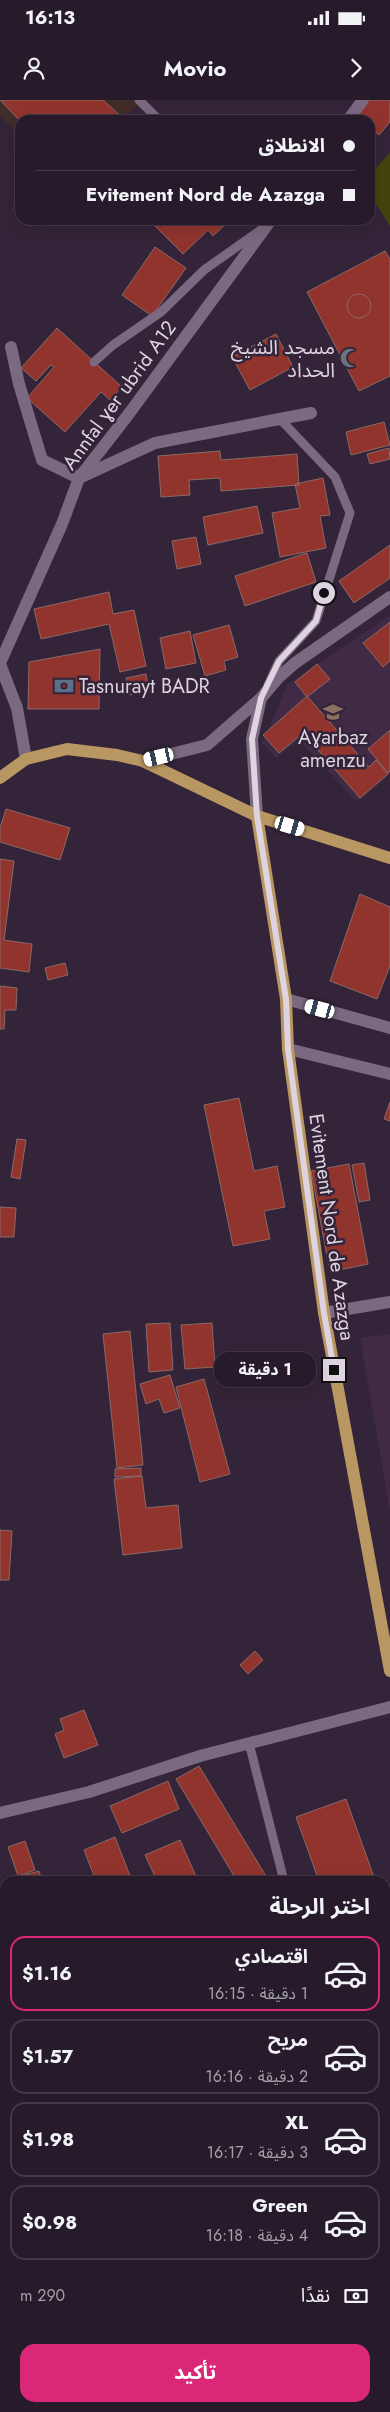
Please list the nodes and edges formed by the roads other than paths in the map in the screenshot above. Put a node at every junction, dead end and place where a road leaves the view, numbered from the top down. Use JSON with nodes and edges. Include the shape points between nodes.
{"nodes":[{"id":1,"x":139,"y":100,"type":"edge"},
{"id":2,"x":363,"y":100,"type":"edge"},
{"id":3,"x":154,"y":115,"type":"edge"},
{"id":4,"x":352,"y":115,"type":"edge"},
{"id":5,"x":261,"y":225,"type":"edge"},
{"id":6,"x":263,"y":225,"type":"edge"},
{"id":7,"x":11,"y":346,"type":"dead end"},
{"id":8,"x":94,"y":362,"type":"dead end"},
{"id":9,"x":311,"y":414,"type":"dead end"},
{"id":10,"x":280,"y":419,"type":"junction"},
{"id":11,"x":79,"y":478,"type":"junction"},
{"id":12,"x":390,"y":597,"type":"edge"},
{"id":13,"x":0,"y":664,"type":"edge"},
{"id":14,"x":261,"y":698,"type":"junction"},
{"id":15,"x":26,"y":759,"type":"junction"},
{"id":16,"x":143,"y":760,"type":"junction"},
{"id":17,"x":0,"y":778,"type":"edge"},
{"id":18,"x":257,"y":816,"type":"junction"},
{"id":19,"x":390,"y":858,"type":"edge"},
{"id":20,"x":286,"y":999,"type":"junction"},
{"id":21,"x":390,"y":1028,"type":"edge"},
{"id":22,"x":288,"y":1049,"type":"junction"},
{"id":23,"x":390,"y":1074,"type":"edge"},
{"id":24,"x":390,"y":1302,"type":"edge"},
{"id":25,"x":324,"y":1313,"type":"junction"},
{"id":26,"x":390,"y":1672,"type":"edge"},
{"id":27,"x":390,"y":1707,"type":"edge"},
{"id":28,"x":248,"y":1743,"type":"junction"},
{"id":29,"x":0,"y":1813,"type":"edge"},
{"id":30,"x":283,"y":1876,"type":"edge"}],
"edges":[{"from":1,"to":3,"type":"lane"},
{"from":2,"to":4,"type":"street"},
{"from":5,"to":8,"type":"lane","via":[[204,270],[161,312]]},
{"from":6,"to":11,"type":"street","name":"Annfal ɣer ubrid A12","via":[[128,415]]},
{"from":7,"to":11,"type":"street","via":[[42,460]]},
{"from":9,"to":10,"type":"street"},
{"from":10,"to":11,"type":"street","via":[[155,443]]},
{"from":10,"to":14,"type":"lane","via":[[335,477],[350,513],[316,621],[279,661]]},
{"from":11,"to":13,"type":"street","name":"Annfal ɣer ubrid A12"},
{"from":12,"to":14,"type":"street","via":[[295,663]]},
{"from":13,"to":15,"type":"street","via":[[17,708]]},
{"from":14,"to":16,"type":"street","via":[[207,746]]},
{"from":14,"to":18,"type":"street","via":[[252,739]]},
{"from":15,"to":16,"type":"main road","via":[[67,749]]},
{"from":15,"to":17,"type":"main road"},
{"from":16,"to":18,"type":"main road"},
{"from":18,"to":19,"type":"main road"},
{"from":18,"to":20,"type":"main road","name":"Evitement Nord de Azazga"},
{"from":20,"to":21,"type":"street"},
{"from":20,"to":22,"type":"main road","name":"Evitement Nord de Azazga"},
{"from":22,"to":23,"type":"street"},
{"from":22,"to":25,"type":"main road","name":"Evitement Nord de Azazga"},
{"from":24,"to":25,"type":"street"},
{"from":25,"to":26,"type":"main road","name":"Evitement Nord de Azazga"},
{"from":27,"to":28,"type":"street"},
{"from":28,"to":29,"type":"street","via":[[89,1792]]},
{"from":28,"to":30,"type":"lane"}]}
